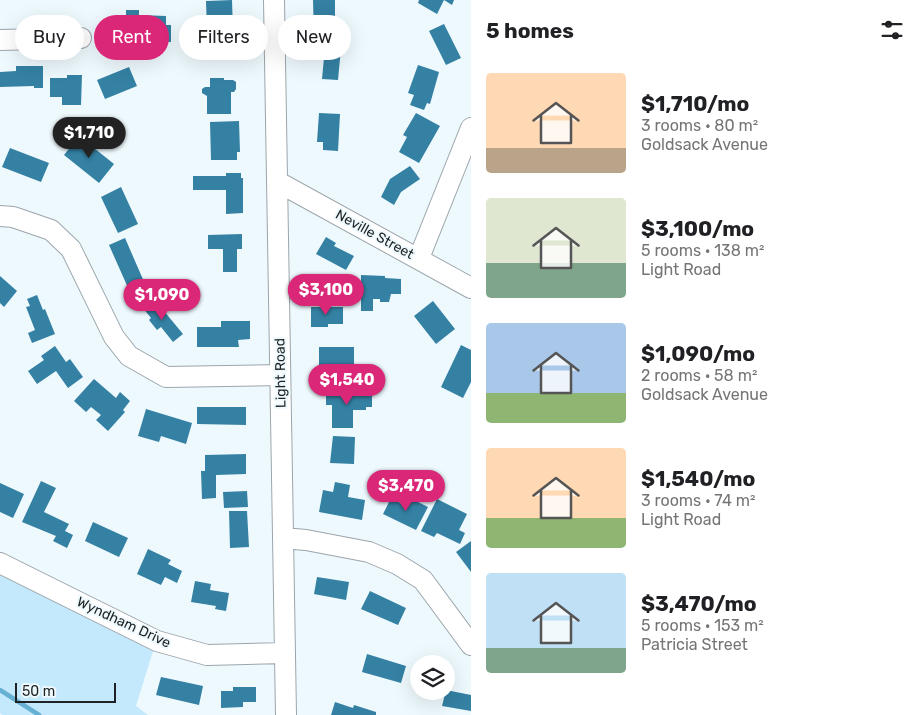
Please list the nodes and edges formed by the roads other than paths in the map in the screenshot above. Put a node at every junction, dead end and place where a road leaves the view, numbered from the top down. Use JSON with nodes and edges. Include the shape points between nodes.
{"nodes":[{"id":1,"x":274,"y":0,"type":"edge"},
{"id":2,"x":0,"y":40,"type":"edge"},
{"id":3,"x":15,"y":40,"type":"edge"},
{"id":4,"x":471,"y":128,"type":"edge"},
{"id":5,"x":278,"y":182,"type":"junction"},
{"id":6,"x":0,"y":216,"type":"edge"},
{"id":7,"x":419,"y":258,"type":"junction"},
{"id":8,"x":471,"y":288,"type":"edge"},
{"id":9,"x":280,"y":375,"type":"junction"},
{"id":10,"x":283,"y":538,"type":"junction"},
{"id":11,"x":0,"y":563,"type":"edge"},
{"id":12,"x":471,"y":645,"type":"edge"},
{"id":13,"x":285,"y":653,"type":"junction"},
{"id":14,"x":286,"y":715,"type":"edge"}],
"edges":[{"from":1,"to":5,"type":"street","name":"Light Road"},
{"from":2,"to":3,"type":"street"},
{"from":4,"to":7,"type":"street"},
{"from":5,"to":7,"type":"street","name":"Neville Street"},
{"from":5,"to":9,"type":"street","name":"Light Road"},
{"from":6,"to":9,"type":"street","via":[[51,230],[71,249],[114,337],[129,356],[166,377]]},
{"from":7,"to":8,"type":"street","name":"Neville Street"},
{"from":9,"to":10,"type":"street","name":"Light Road"},
{"from":10,"to":12,"type":"street","via":[[368,552],[397,564],[423,580]]},
{"from":10,"to":13,"type":"street","name":"Light Road"},
{"from":11,"to":13,"type":"street","name":"Wyndham Drive","via":[[157,641],[207,655]]},
{"from":13,"to":14,"type":"street","name":"Light Road"}]}
